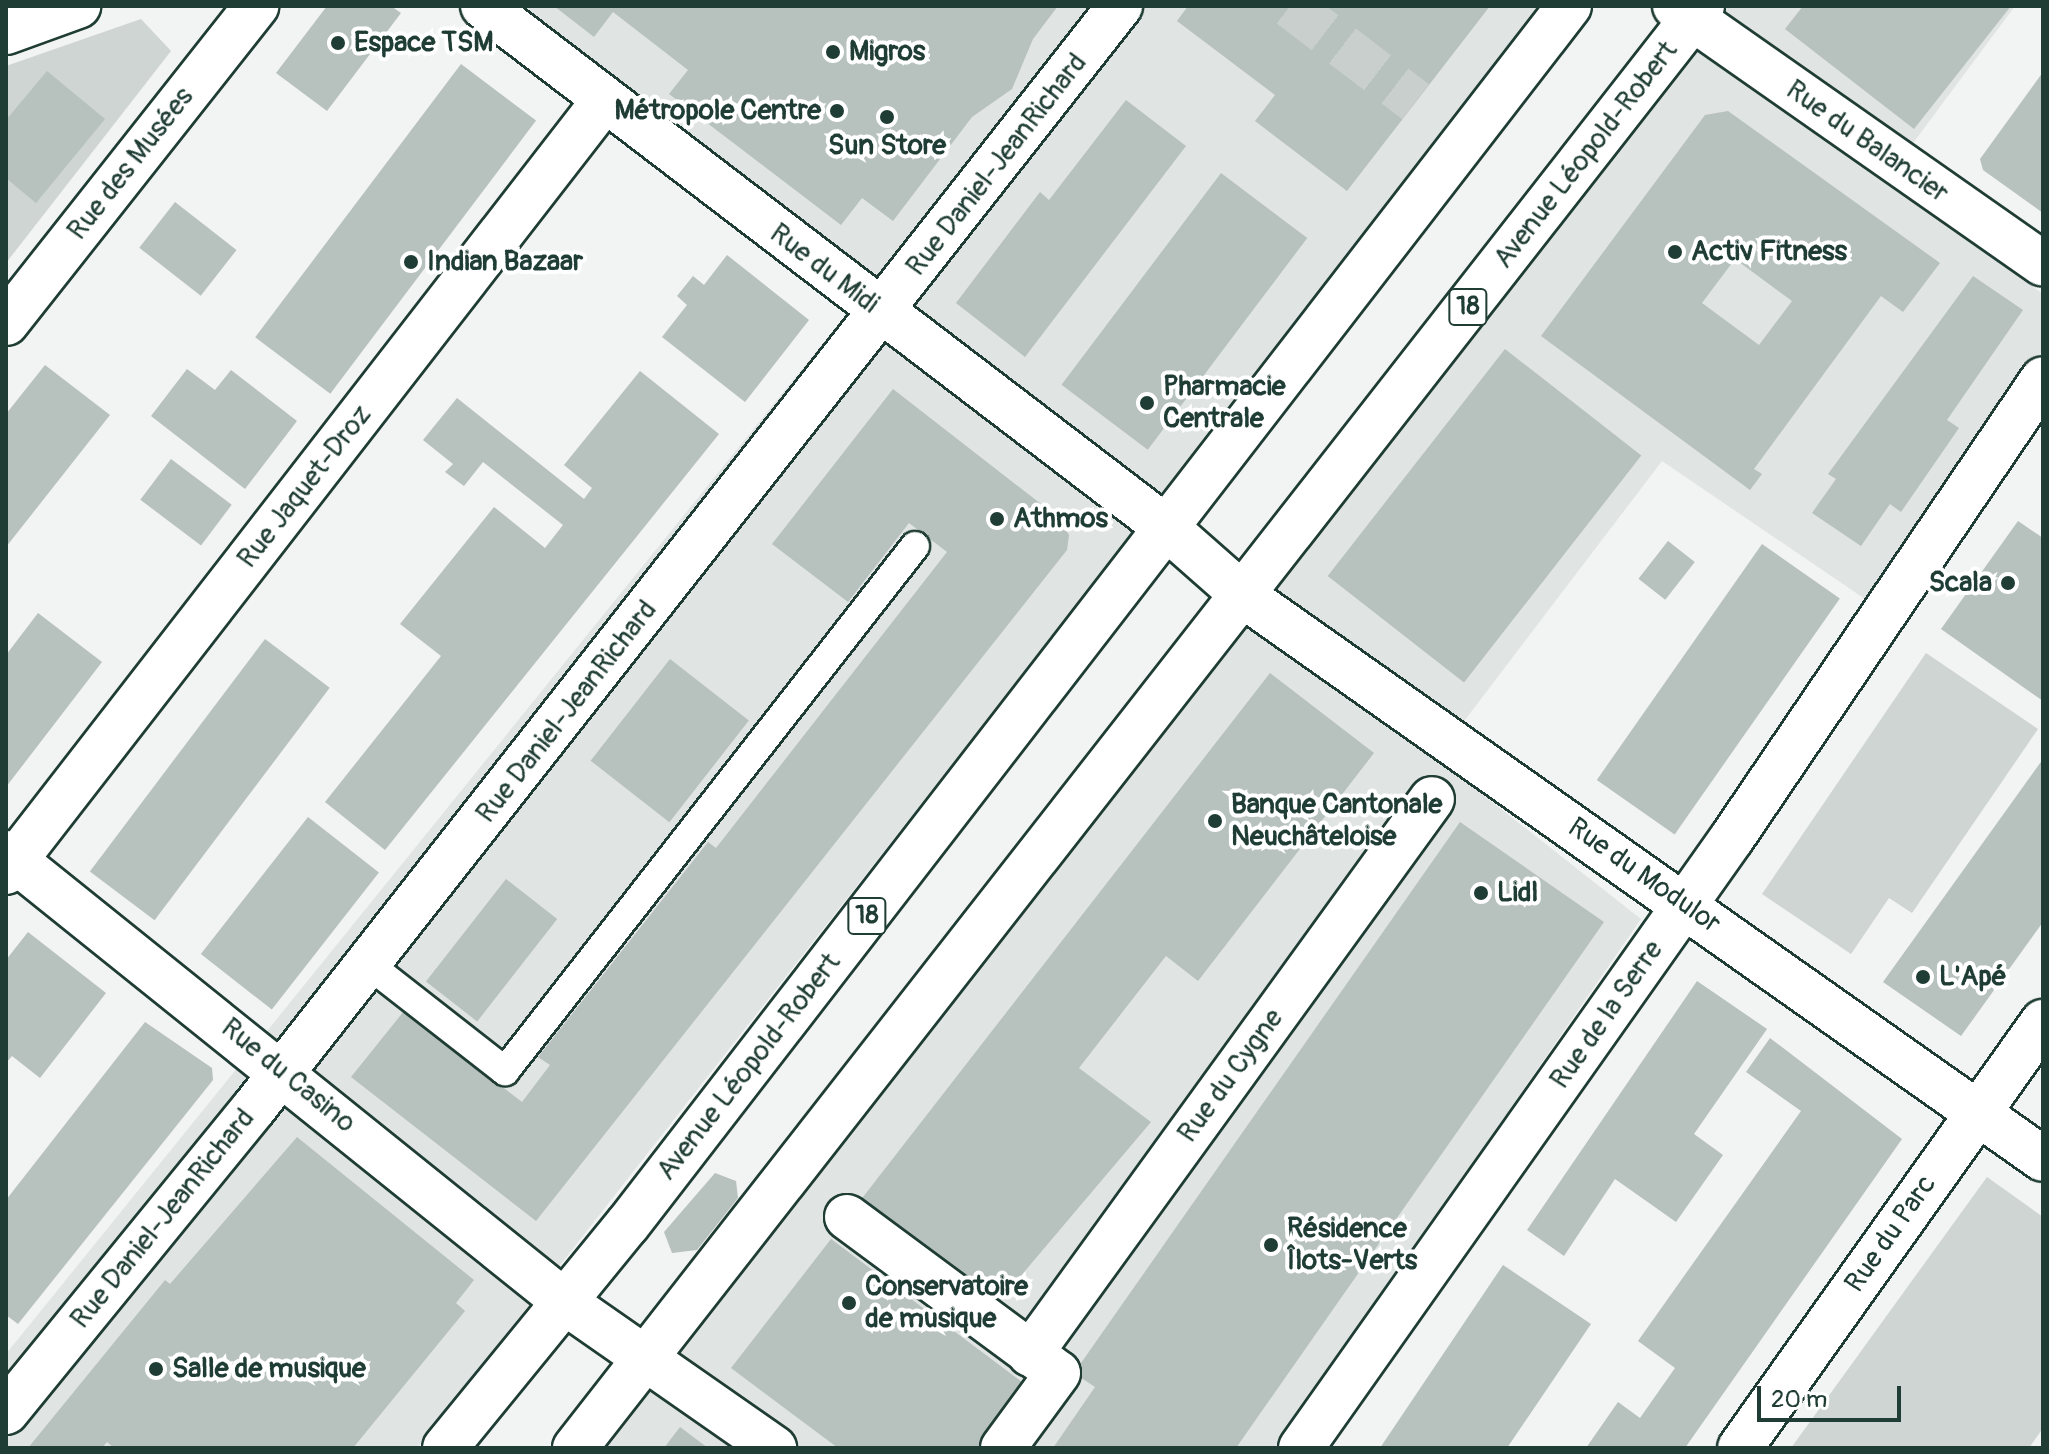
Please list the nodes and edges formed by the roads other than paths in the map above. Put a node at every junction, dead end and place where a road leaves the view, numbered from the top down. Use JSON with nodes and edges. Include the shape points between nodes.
{"nodes":[{"id":1,"x":78,"y":6,"type":"edge"},
{"id":2,"x":256,"y":6,"type":"edge"},
{"id":3,"x":483,"y":6,"type":"edge"},
{"id":4,"x":1120,"y":6,"type":"edge"},
{"id":5,"x":1569,"y":6,"type":"edge"},
{"id":6,"x":1690,"y":10,"type":"edge"},
{"id":7,"x":6,"y":32,"type":"edge"},
{"id":8,"x":603,"y":102,"type":"junction"},
{"id":9,"x":2043,"y":264,"type":"edge"},
{"id":10,"x":882,"y":313,"type":"junction"},
{"id":11,"x":6,"y":323,"type":"edge"},
{"id":12,"x":2043,"y":379,"type":"edge"},
{"id":13,"x":1168,"y":529,"type":"junction"},
{"id":14,"x":915,"y":546,"type":"dead end"},
{"id":15,"x":1244,"y":596,"type":"junction"},
{"id":16,"x":1432,"y":799,"type":"dead end"},
{"id":17,"x":9,"y":862,"type":"edge"},
{"id":18,"x":1685,"y":904,"type":"junction"},
{"id":19,"x":368,"y":964,"type":"junction"},
{"id":20,"x":2043,"y":1022,"type":"edge"},
{"id":21,"x":283,"y":1071,"type":"junction"},
{"id":22,"x":1977,"y":1114,"type":"junction"},
{"id":23,"x":2043,"y":1159,"type":"edge"},
{"id":24,"x":847,"y":1217,"type":"dead end"},
{"id":25,"x":566,"y":1303,"type":"junction"},
{"id":26,"x":1030,"y":1354,"type":"junction"},
{"id":27,"x":646,"y":1360,"type":"junction"},
{"id":28,"x":6,"y":1412,"type":"edge"},
{"id":29,"x":445,"y":1448,"type":"edge"},
{"id":30,"x":575,"y":1448,"type":"edge"},
{"id":31,"x":774,"y":1448,"type":"edge"},
{"id":32,"x":1003,"y":1448,"type":"edge"},
{"id":33,"x":1301,"y":1448,"type":"edge"},
{"id":34,"x":1740,"y":1448,"type":"edge"}],
"edges":[{"from":1,"to":7,"type":"street"},
{"from":2,"to":11,"type":"street","name":"Rue des Musées"},
{"from":3,"to":8,"type":"street","name":"Rue du Midi"},
{"from":4,"to":10,"type":"street","name":"Rue Daniel-JeanRichard"},
{"from":5,"to":13,"type":"street","name":"Avenue Léopold-Robert","number":"18"},
{"from":6,"to":9,"type":"street","name":"Rue du Balancier"},
{"from":6,"to":15,"type":"street","name":"Avenue Léopold-Robert","number":"18"},
{"from":8,"to":10,"type":"street","name":"Rue du Midi"},
{"from":8,"to":17,"type":"street","name":"Rue Jaquet-Droz"},
{"from":10,"to":13,"type":"street","name":"Rue du Midi"},
{"from":10,"to":19,"type":"street","name":"Rue Daniel-JeanRichard"},
{"from":12,"to":18,"type":"street","name":"Rue de la Serre"},
{"from":13,"to":15,"type":"street"},
{"from":13,"to":25,"type":"street","name":"Avenue Léopold-Robert","number":"18"},
{"from":14,"to":19,"type":"lane","via":[[505,1071]]},
{"from":15,"to":18,"type":"street","name":"Rue du Modulor"},
{"from":15,"to":27,"type":"street","name":"Avenue Léopold-Robert","number":"18"},
{"from":16,"to":26,"type":"street","name":"Rue du Cygne"},
{"from":17,"to":21,"type":"street","name":"Rue du Casino"},
{"from":18,"to":22,"type":"street","name":"Rue du Modulor"},
{"from":18,"to":33,"type":"street","name":"Rue de la Serre"},
{"from":19,"to":21,"type":"street","name":"Rue Daniel-JeanRichard"},
{"from":20,"to":22,"type":"street","name":"Rue du Parc"},
{"from":21,"to":25,"type":"street","name":"Rue du Casino"},
{"from":21,"to":28,"type":"street","name":"Rue Daniel-JeanRichard"},
{"from":22,"to":23,"type":"street","name":"Rue du Modulor"},
{"from":22,"to":34,"type":"street","name":"Rue du Parc"},
{"from":24,"to":26,"type":"street"},
{"from":25,"to":27,"type":"street"},
{"from":25,"to":29,"type":"street","name":"Avenue Léopold-Robert","number":"18"},
{"from":26,"to":32,"type":"street","via":[[1058,1373]]},
{"from":27,"to":30,"type":"street","name":"Avenue Léopold-Robert","number":"18"},
{"from":27,"to":31,"type":"street"}]}
